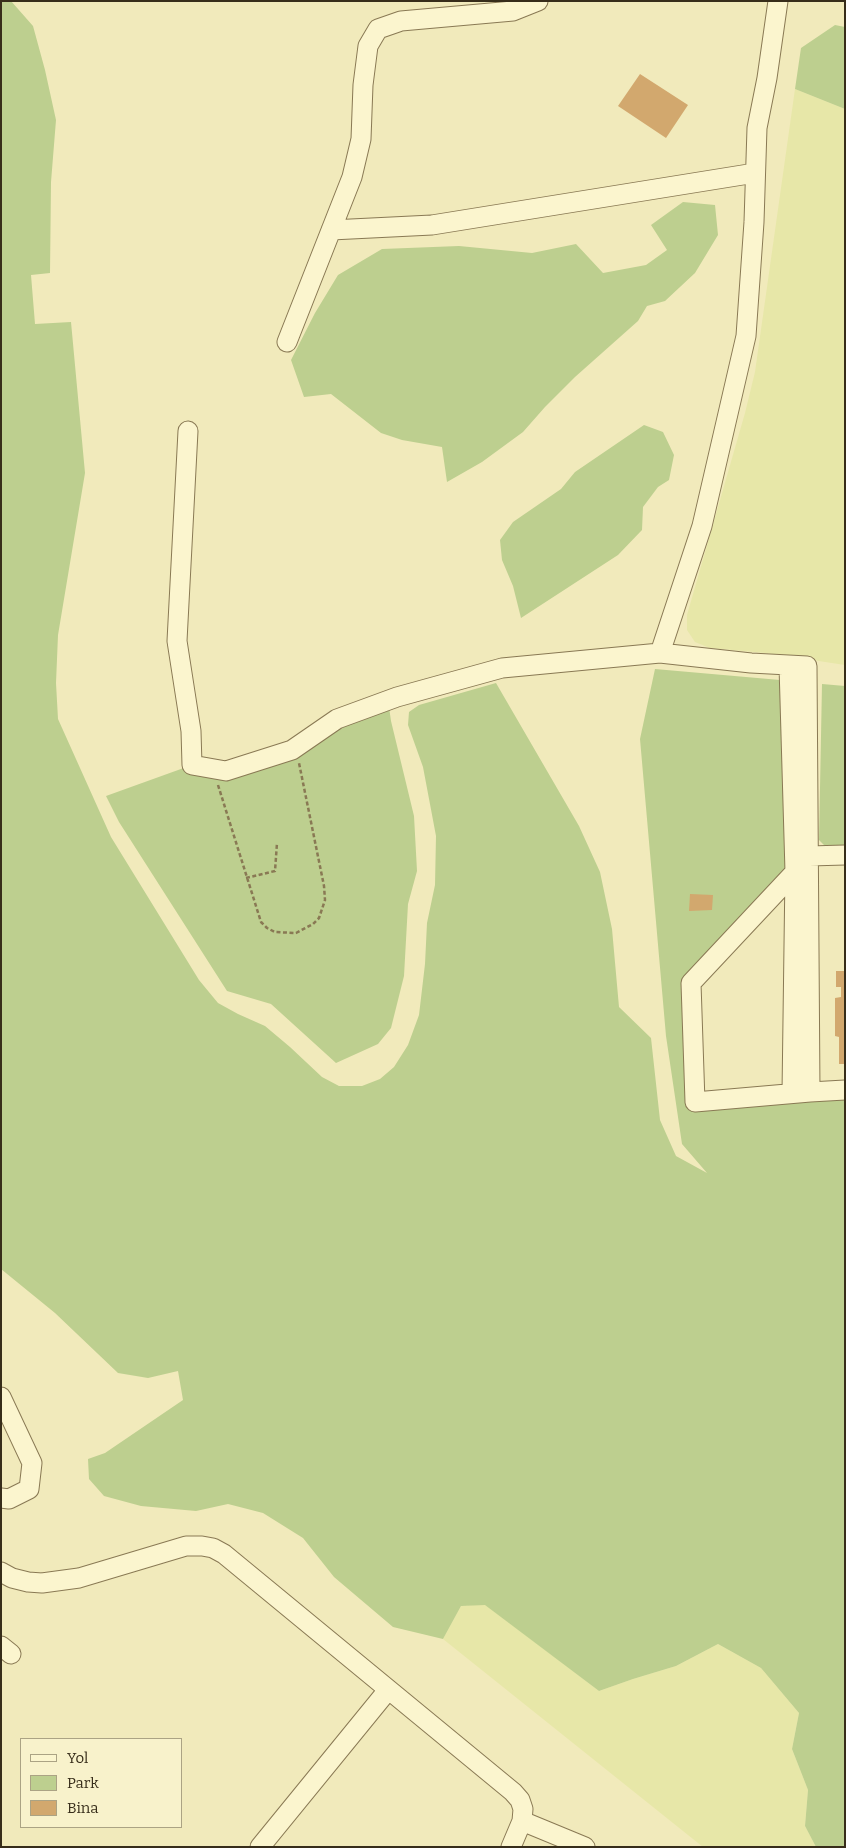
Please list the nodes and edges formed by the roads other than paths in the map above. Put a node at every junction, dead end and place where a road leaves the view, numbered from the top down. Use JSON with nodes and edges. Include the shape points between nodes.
{"nodes":[{"id":1,"x":538,"y":1,"type":"edge"},
{"id":2,"x":778,"y":1,"type":"edge"},
{"id":3,"x":755,"y":173,"type":"junction"},
{"id":4,"x":331,"y":230,"type":"junction"},
{"id":5,"x":287,"y":342,"type":"dead end"},
{"id":6,"x":188,"y":431,"type":"dead end"},
{"id":7,"x":660,"y":653,"type":"junction"},
{"id":8,"x":798,"y":666,"type":"junction"},
{"id":9,"x":845,"y":855,"type":"edge"},
{"id":10,"x":809,"y":856,"type":"junction"},
{"id":11,"x":795,"y":872,"type":"junction"},
{"id":12,"x":845,"y":1090,"type":"edge"},
{"id":13,"x":801,"y":1092,"type":"junction"},
{"id":14,"x":1,"y":1398,"type":"edge"},
{"id":15,"x":1,"y":1498,"type":"edge"},
{"id":16,"x":1,"y":1572,"type":"edge"},
{"id":17,"x":388,"y":1690,"type":"junction"},
{"id":18,"x":522,"y":1821,"type":"junction"},
{"id":19,"x":260,"y":1847,"type":"edge"},
{"id":20,"x":511,"y":1847,"type":"edge"},
{"id":21,"x":585,"y":1847,"type":"edge"}],
"edges":[{"from":1,"to":4,"type":"street","via":[[513,11],[401,21],[378,29],[368,46],[361,139],[352,177]]},
{"from":2,"to":3,"type":"street","via":[[768,78],[757,128]]},
{"from":3,"to":4,"type":"street","via":[[432,224]]},
{"from":3,"to":7,"type":"street","via":[[746,336],[702,526]]},
{"from":4,"to":5,"type":"street"},
{"from":6,"to":7,"type":"street","via":[[177,641],[191,731],[192,765],[226,771],[296,748],[337,719],[397,697],[502,668]]},
{"from":7,"to":8,"type":"street"},
{"from":8,"to":10,"type":"street"},
{"from":8,"to":11,"type":"street"},
{"from":9,"to":10,"type":"street"},
{"from":10,"to":13,"type":"street"},
{"from":11,"to":13,"type":"street"},
{"from":11,"to":13,"type":"street","via":[[691,983],[696,1102]]},
{"from":12,"to":13,"type":"street"},
{"from":14,"to":15,"type":"street","via":[[32,1463],[30,1489]]},
{"from":16,"to":17,"type":"street","via":[[12,1578],[42,1583],[79,1578],[186,1546],[213,1548]]},
{"from":17,"to":18,"type":"street","via":[[513,1792],[524,1809]]},
{"from":17,"to":19,"type":"street"},
{"from":18,"to":20,"type":"street"},
{"from":18,"to":21,"type":"street"}]}
